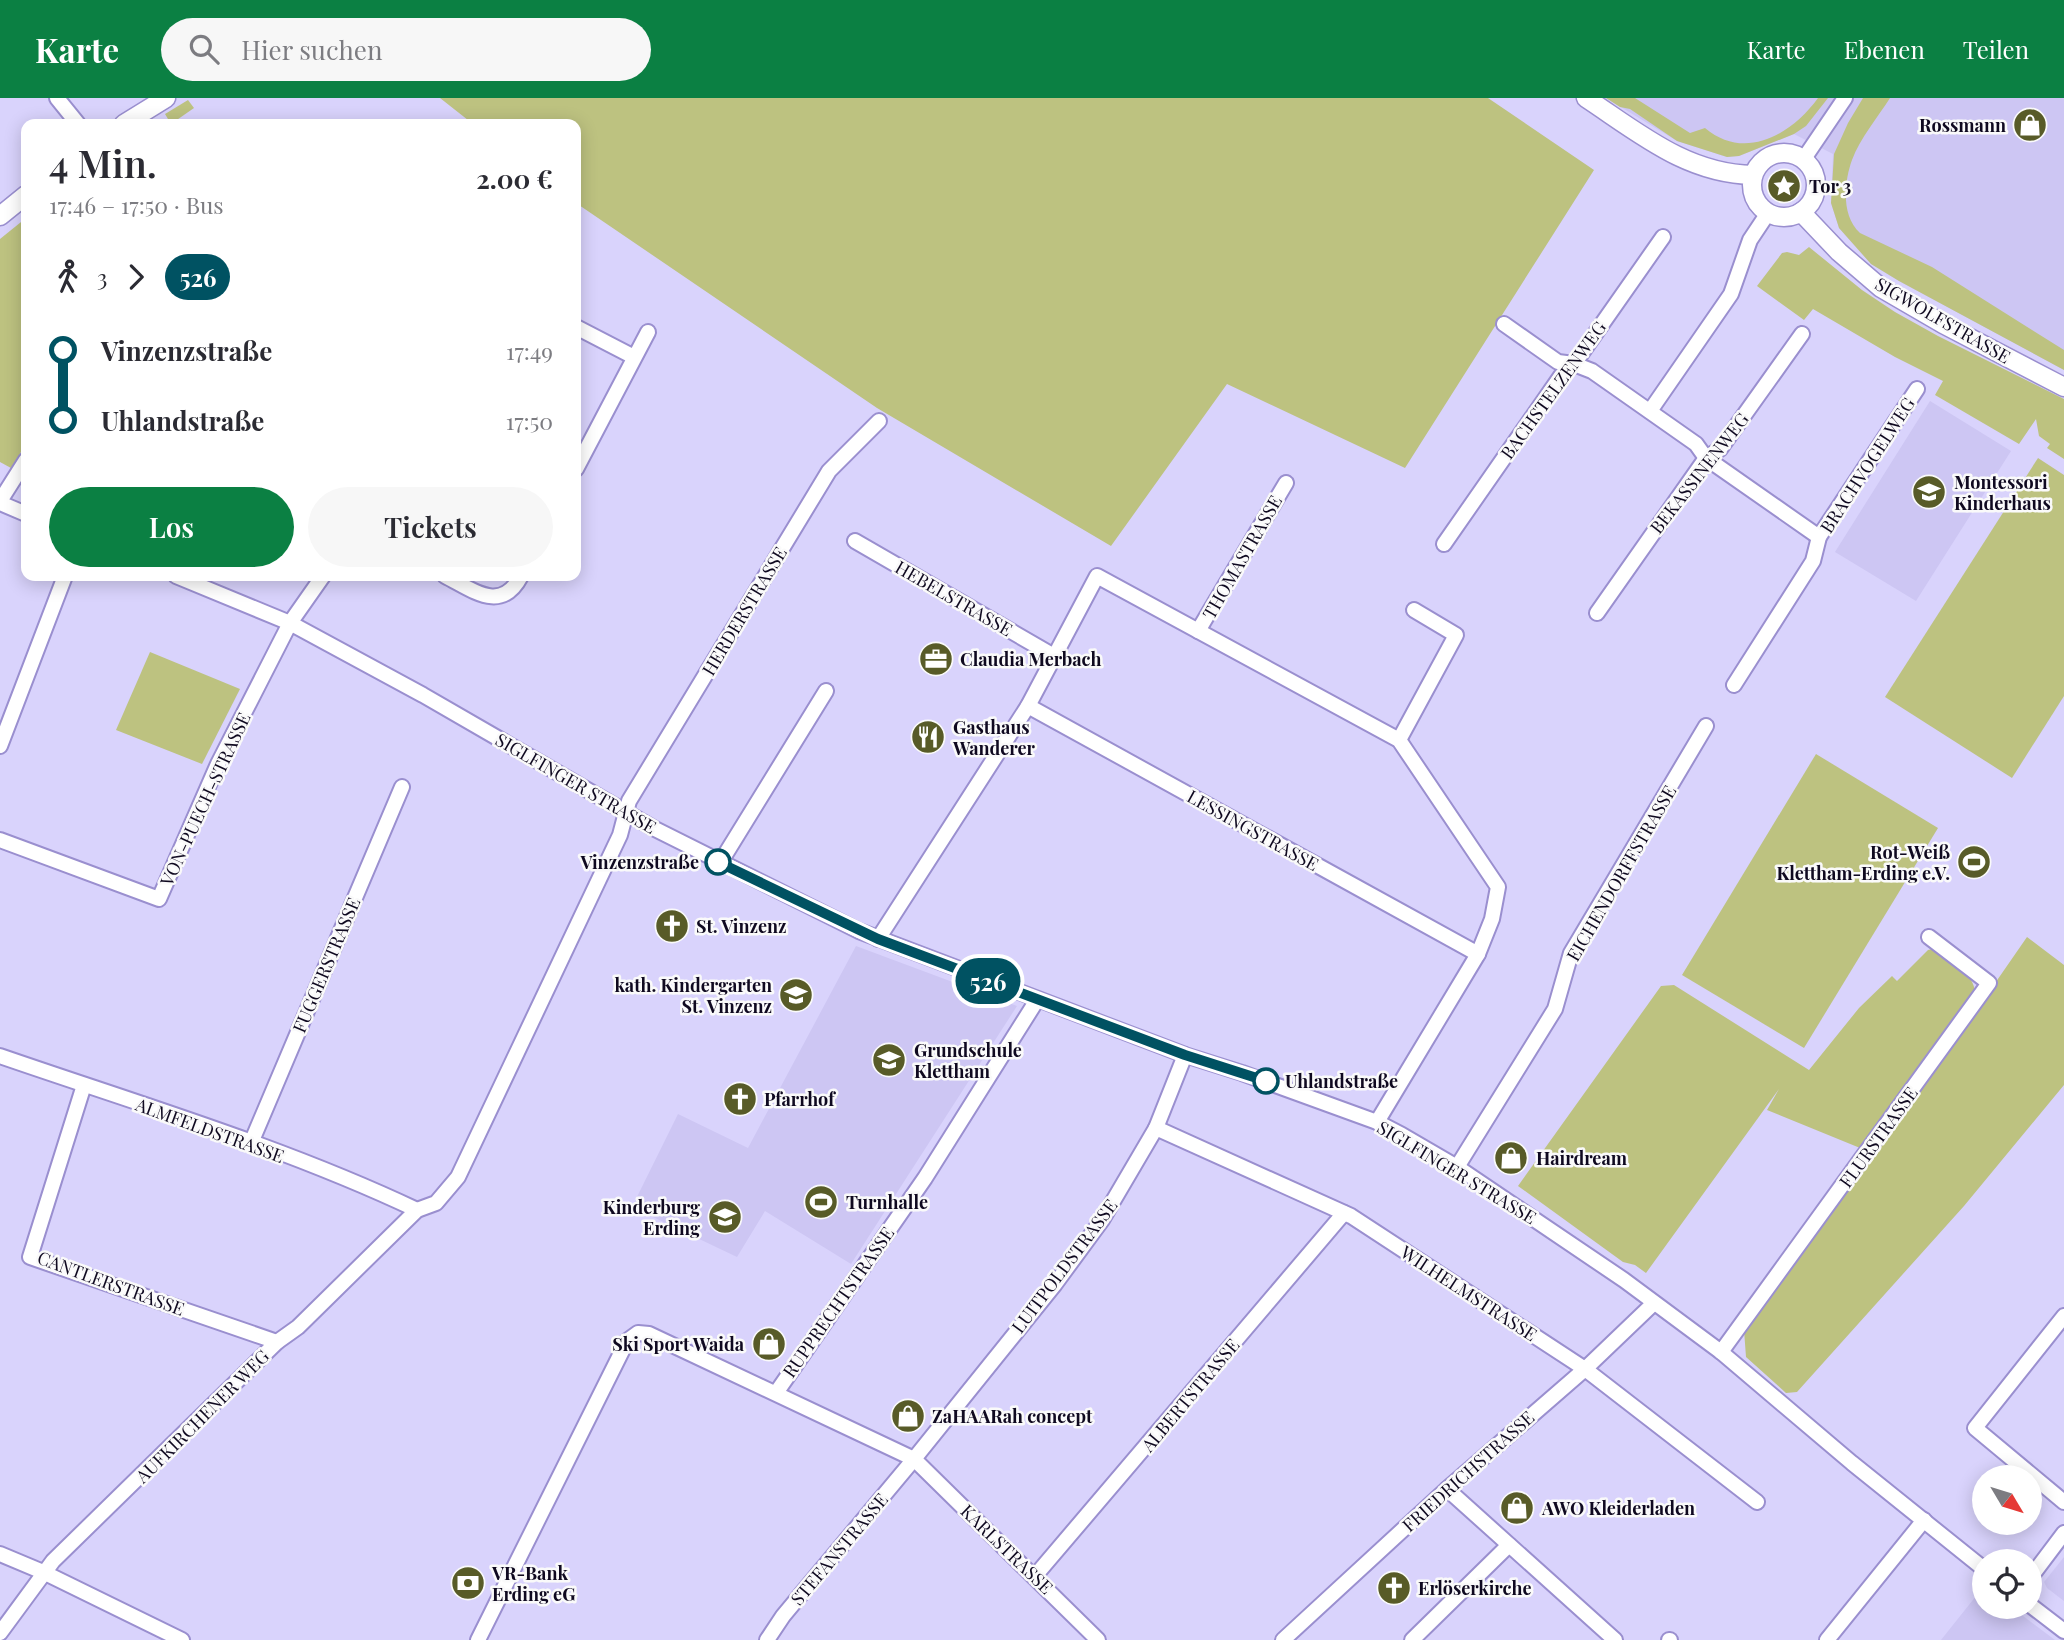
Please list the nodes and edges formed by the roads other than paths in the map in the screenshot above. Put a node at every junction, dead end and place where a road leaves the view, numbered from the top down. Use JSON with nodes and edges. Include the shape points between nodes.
{"nodes":[{"id":1,"x":57,"y":98,"type":"edge"},
{"id":2,"x":166,"y":98,"type":"edge"},
{"id":3,"x":1587,"y":98,"type":"edge"},
{"id":4,"x":1845,"y":98,"type":"edge"},
{"id":5,"x":74,"y":119,"type":"edge"},
{"id":6,"x":132,"y":119,"type":"edge"},
{"id":7,"x":1803,"y":160,"type":"junction"},
{"id":8,"x":1753,"y":175,"type":"junction"},
{"id":9,"x":21,"y":199,"type":"edge"},
{"id":10,"x":1801,"y":212,"type":"junction"},
{"id":11,"x":1768,"y":214,"type":"junction"},
{"id":12,"x":0,"y":216,"type":"edge"},
{"id":13,"x":1662,"y":237,"type":"dead end"},
{"id":14,"x":1504,"y":324,"type":"dead end"},
{"id":15,"x":581,"y":330,"type":"edge"},
{"id":16,"x":648,"y":332,"type":"dead end"},
{"id":17,"x":1802,"y":334,"type":"dead end"},
{"id":18,"x":634,"y":356,"type":"junction"},
{"id":19,"x":1574,"y":364,"type":"junction"},
{"id":20,"x":2064,"y":387,"type":"edge"},
{"id":21,"x":1917,"y":389,"type":"dead end"},
{"id":22,"x":1650,"y":411,"type":"junction"},
{"id":23,"x":879,"y":421,"type":"dead end"},
{"id":24,"x":1706,"y":458,"type":"junction"},
{"id":25,"x":581,"y":459,"type":"edge"},
{"id":26,"x":21,"y":468,"type":"edge"},
{"id":27,"x":1286,"y":483,"type":"dead end"},
{"id":28,"x":0,"y":502,"type":"edge"},
{"id":29,"x":21,"y":512,"type":"edge"},
{"id":30,"x":1819,"y":537,"type":"junction"},
{"id":31,"x":855,"y":541,"type":"dead end"},
{"id":32,"x":1444,"y":544,"type":"dead end"},
{"id":33,"x":63,"y":581,"type":"edge"},
{"id":34,"x":188,"y":581,"type":"edge"},
{"id":35,"x":319,"y":581,"type":"edge"},
{"id":36,"x":456,"y":581,"type":"edge"},
{"id":37,"x":518,"y":581,"type":"edge"},
{"id":38,"x":1413,"y":610,"type":"dead end"},
{"id":39,"x":1597,"y":613,"type":"dead end"},
{"id":40,"x":290,"y":623,"type":"junction"},
{"id":41,"x":1199,"y":631,"type":"junction"},
{"id":42,"x":1054,"y":656,"type":"junction"},
{"id":43,"x":1734,"y":685,"type":"dead end"},
{"id":44,"x":826,"y":691,"type":"dead end"},
{"id":45,"x":1028,"y":706,"type":"junction"},
{"id":46,"x":1706,"y":726,"type":"dead end"},
{"id":47,"x":1399,"y":740,"type":"junction"},
{"id":48,"x":0,"y":746,"type":"edge"},
{"id":49,"x":402,"y":787,"type":"dead end"},
{"id":50,"x":626,"y":813,"type":"junction"},
{"id":51,"x":0,"y":840,"type":"edge"},
{"id":52,"x":720,"y":863,"type":"junction"},
{"id":53,"x":1929,"y":937,"type":"dead end"},
{"id":54,"x":878,"y":939,"type":"junction"},
{"id":55,"x":1478,"y":954,"type":"junction"},
{"id":56,"x":1038,"y":1000,"type":"junction"},
{"id":57,"x":1185,"y":1055,"type":"junction"},
{"id":58,"x":0,"y":1056,"type":"edge"},
{"id":59,"x":84,"y":1085,"type":"junction"},
{"id":60,"x":1377,"y":1122,"type":"junction"},
{"id":61,"x":1156,"y":1128,"type":"junction"},
{"id":62,"x":250,"y":1143,"type":"junction"},
{"id":63,"x":1457,"y":1167,"type":"junction"},
{"id":64,"x":417,"y":1210,"type":"junction"},
{"id":65,"x":1344,"y":1213,"type":"junction"},
{"id":66,"x":1654,"y":1303,"type":"junction"},
{"id":67,"x":2064,"y":1317,"type":"edge"},
{"id":68,"x":277,"y":1342,"type":"junction"},
{"id":69,"x":1721,"y":1352,"type":"junction"},
{"id":70,"x":1585,"y":1368,"type":"junction"},
{"id":71,"x":776,"y":1393,"type":"junction"},
{"id":72,"x":914,"y":1459,"type":"junction"},
{"id":73,"x":1447,"y":1489,"type":"junction"},
{"id":74,"x":1756,"y":1502,"type":"dead end"},
{"id":75,"x":2064,"y":1502,"type":"edge"},
{"id":76,"x":1924,"y":1520,"type":"junction"},
{"id":77,"x":2064,"y":1533,"type":"edge"},
{"id":78,"x":1508,"y":1545,"type":"junction"},
{"id":79,"x":0,"y":1554,"type":"edge"},
{"id":80,"x":1972,"y":1559,"type":"edge"},
{"id":81,"x":2042,"y":1562,"type":"edge"},
{"id":82,"x":43,"y":1572,"type":"junction"},
{"id":83,"x":1035,"y":1576,"type":"junction"},
{"id":84,"x":2042,"y":1614,"type":"edge"},
{"id":85,"x":2064,"y":1631,"type":"edge"},
{"id":86,"x":0,"y":1633,"type":"edge"},
{"id":87,"x":183,"y":1640,"type":"edge"},
{"id":88,"x":478,"y":1640,"type":"edge"},
{"id":89,"x":767,"y":1640,"type":"edge"},
{"id":90,"x":1098,"y":1640,"type":"edge"},
{"id":91,"x":1283,"y":1640,"type":"edge"},
{"id":92,"x":1412,"y":1640,"type":"edge"},
{"id":93,"x":1615,"y":1640,"type":"edge"},
{"id":94,"x":1827,"y":1640,"type":"edge"}],
"edges":[{"from":1,"to":5,"type":"street"},
{"from":2,"to":6,"type":"street"},
{"from":3,"to":8,"type":"street","via":[[1680,159],[1716,171]]},
{"from":4,"to":7,"type":"street"},
{"from":7,"to":8,"type":"street","via":[[1788,153],[1772,155]]},
{"from":7,"to":10,"type":"street","via":[[1813,173],[1815,190]]},
{"from":8,"to":11,"type":"street","via":[[1754,197]]},
{"from":9,"to":12,"type":"street"},
{"from":10,"to":11,"type":"street","via":[[1785,217]]},
{"from":10,"to":20,"type":"street","name":"SIGWOLFSTRASSE","via":[[1881,288]]},
{"from":11,"to":22,"type":"street","via":[[1750,240],[1731,294]]},
{"from":13,"to":19,"type":"street","name":"BACHSTELZENWEG"},
{"from":14,"to":19,"type":"street","via":[[1558,362]]},
{"from":15,"to":18,"type":"street"},
{"from":16,"to":18,"type":"street"},
{"from":17,"to":24,"type":"street","name":"BEKASSINENWEG","via":[[1720,449]]},
{"from":18,"to":25,"type":"street"},
{"from":19,"to":22,"type":"street"},
{"from":19,"to":32,"type":"street","name":"BACHSTELZENWEG","via":[[1561,376]]},
{"from":21,"to":30,"type":"street","name":"BRACHVOGELWEG"},
{"from":22,"to":24,"type":"street","via":[[1696,444]]},
{"from":23,"to":50,"type":"street","name":"HERDERSTRASSE","via":[[829,471],[629,801]]},
{"from":24,"to":30,"type":"street"},
{"from":24,"to":39,"type":"street","name":"BEKASSINENWEG"},
{"from":26,"to":28,"type":"street"},
{"from":27,"to":41,"type":"street","name":"THOMASTRASSE"},
{"from":28,"to":29,"type":"street"},
{"from":30,"to":43,"type":"street","name":"BRACHVOGELWEG","via":[[1813,561]]},
{"from":31,"to":42,"type":"street","name":"HEBELSTRASSE"},
{"from":33,"to":48,"type":"street"},
{"from":34,"to":40,"type":"street","name":"SIGLFINGER STRASSE"},
{"from":35,"to":40,"type":"street"},
{"from":36,"to":37,"type":"street","via":[[489,597],[505,594]]},
{"from":38,"to":47,"type":"street","via":[[1456,635]]},
{"from":40,"to":50,"type":"street","name":"SIGLFINGER STRASSE"},
{"from":40,"to":51,"type":"street","name":"VON-PUECH-STRASSE","via":[[218,764],[159,899]]},
{"from":41,"to":42,"type":"street","via":[[1097,576]]},
{"from":41,"to":47,"type":"street"},
{"from":42,"to":45,"type":"street"},
{"from":44,"to":52,"type":"street"},
{"from":45,"to":54,"type":"street"},
{"from":45,"to":55,"type":"street","name":"LESSINGSTRASSE"},
{"from":46,"to":63,"type":"street","name":"EICHENDORFFSTRASSE","via":[[1572,953],[1555,1009]]},
{"from":47,"to":55,"type":"street","via":[[1498,887]]},
{"from":49,"to":62,"type":"street","name":"FUGGERSTRASSE"},
{"from":50,"to":52,"type":"street","name":"SIGLFINGER STRASSE"},
{"from":50,"to":64,"type":"street","via":[[620,835],[458,1177],[436,1203]]},
{"from":52,"to":54,"type":"street","name":"SIGLFINGER STRASSE"},
{"from":53,"to":69,"type":"street","name":"FLURSTRASSE","via":[[1989,983]]},
{"from":54,"to":56,"type":"street","name":"SIGLFINGER STRASSE"},
{"from":55,"to":60,"type":"street"},
{"from":56,"to":57,"type":"street","name":"SIGLFINGER STRASSE"},
{"from":56,"to":71,"type":"street","name":"RUPPRECHTSTRASSE","via":[[925,1178]]},
{"from":57,"to":60,"type":"street","name":"SIGLFINGER STRASSE"},
{"from":57,"to":61,"type":"street","name":"LUITPOLDSTRASSE"},
{"from":58,"to":59,"type":"street","name":"ALMFELDSTRASSE"},
{"from":59,"to":62,"type":"street","name":"ALMFELDSTRASSE"},
{"from":59,"to":68,"type":"street","name":"CANTLERSTRASSE","via":[[30,1257]]},
{"from":60,"to":63,"type":"street","name":"SIGLFINGER STRASSE"},
{"from":61,"to":65,"type":"street","name":"WILHELMSTRASSE"},
{"from":61,"to":72,"type":"street","name":"LUITPOLDSTRASSE","via":[[1102,1220]]},
{"from":62,"to":64,"type":"street","name":"ALMFELDSTRASSE"},
{"from":63,"to":66,"type":"street","name":"SIGLFINGER STRASSE"},
{"from":64,"to":68,"type":"street","name":"AUFKIRCHENER WEG"},
{"from":65,"to":70,"type":"street","name":"WILHELMSTRASSE"},
{"from":65,"to":83,"type":"street","name":"ALBERTSTRASSE"},
{"from":66,"to":69,"type":"street","name":"SIGLFINGER STRASSE"},
{"from":66,"to":70,"type":"street","name":"FRIEDRICHSTRASSE"},
{"from":67,"to":75,"type":"street","via":[[1975,1428]]},
{"from":68,"to":82,"type":"street","name":"AUFKIRCHENER WEG"},
{"from":69,"to":76,"type":"street","name":"SIGLFINGER STRASSE"},
{"from":70,"to":73,"type":"street","name":"FRIEDRICHSTRASSE"},
{"from":70,"to":74,"type":"street","name":"WILHELMSTRASSE"},
{"from":71,"to":72,"type":"street"},
{"from":71,"to":88,"type":"street","via":[[649,1334],[626,1341]]},
{"from":72,"to":83,"type":"street","name":"KARLSTRASSE"},
{"from":72,"to":89,"type":"street","name":"STEFANSTRASSE"},
{"from":73,"to":78,"type":"street"},
{"from":73,"to":91,"type":"street","name":"FRIEDRICHSTRASSE"},
{"from":76,"to":80,"type":"street","name":"SIGLFINGER STRASSE"},
{"from":76,"to":94,"type":"street"},
{"from":77,"to":81,"type":"street"},
{"from":78,"to":92,"type":"street"},
{"from":78,"to":93,"type":"street"},
{"from":79,"to":82,"type":"street"},
{"from":82,"to":86,"type":"street","name":"AUFKIRCHENER WEG"},
{"from":82,"to":87,"type":"street"},
{"from":83,"to":90,"type":"street","name":"KARLSTRASSE"},
{"from":84,"to":85,"type":"street"}]}
